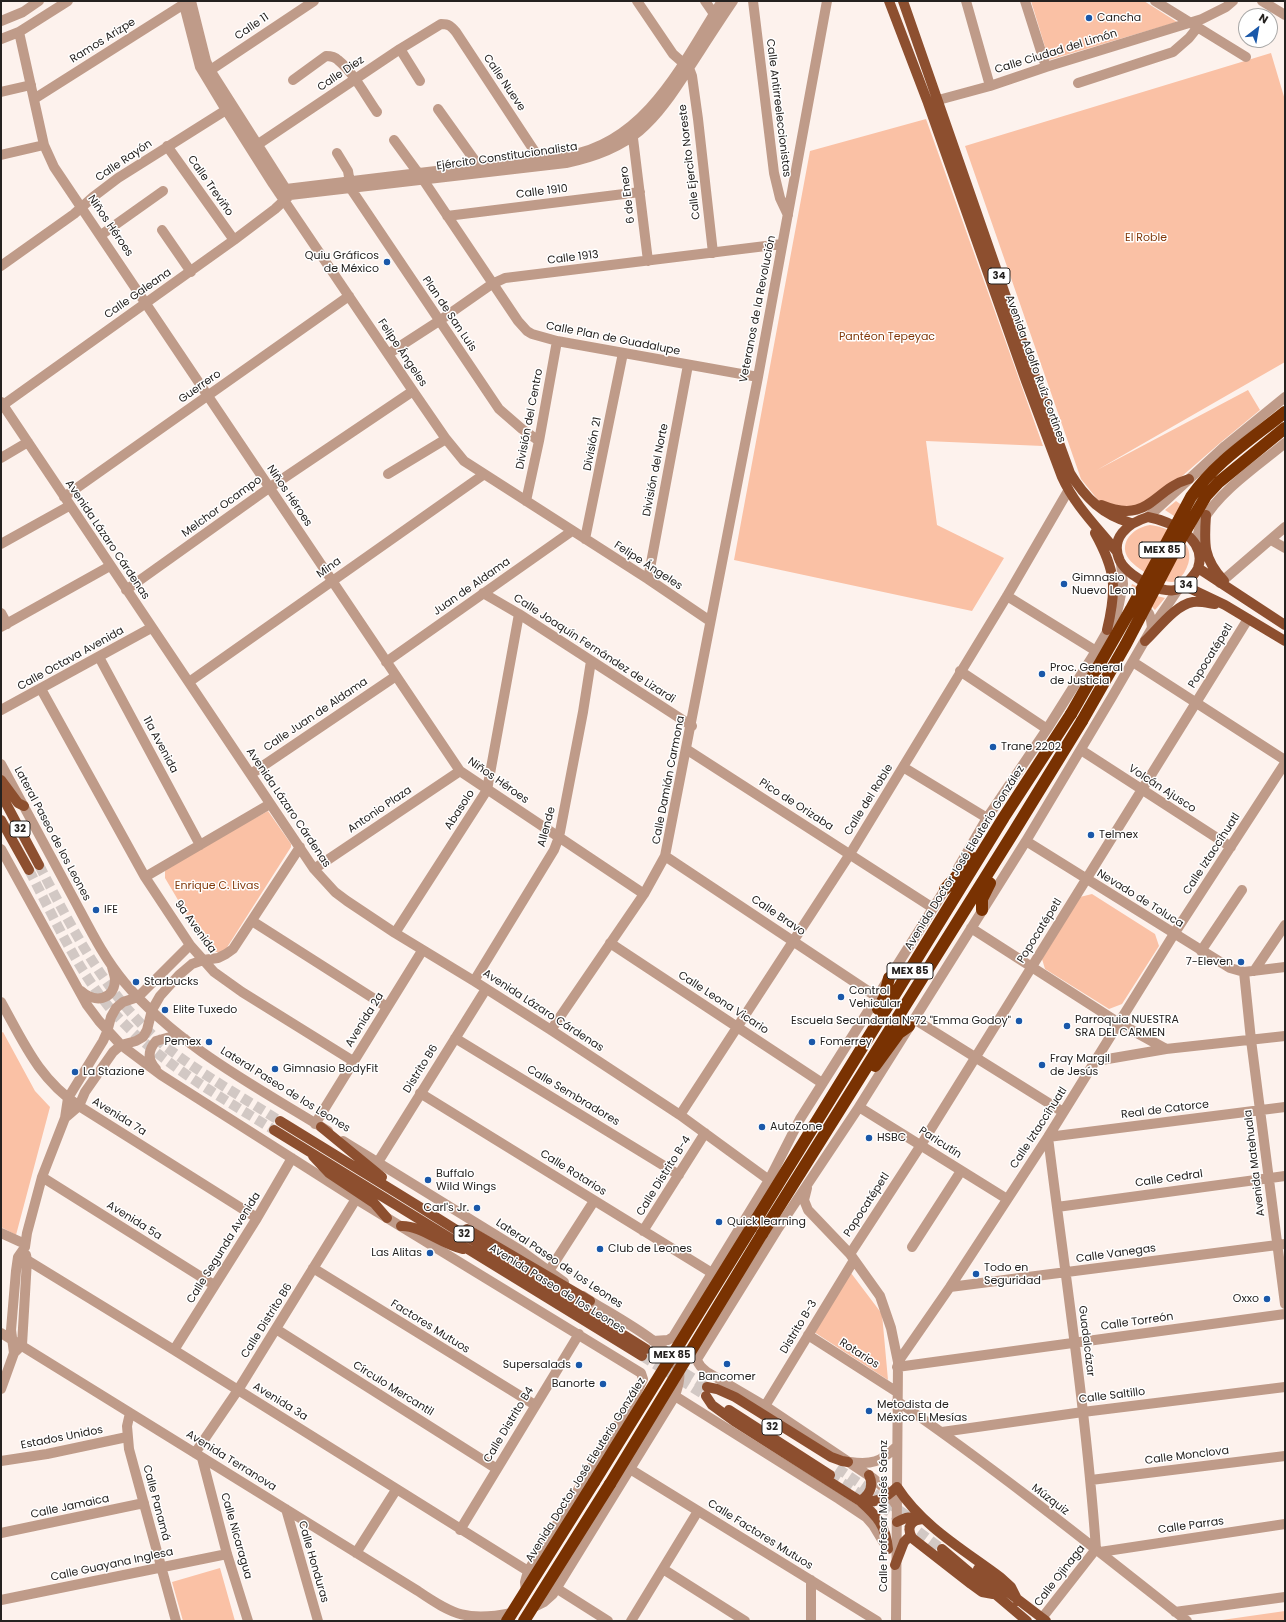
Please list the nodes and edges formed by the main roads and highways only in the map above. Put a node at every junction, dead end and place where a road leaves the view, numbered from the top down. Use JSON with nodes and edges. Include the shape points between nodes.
{"nodes":[{"id":1,"x":890,"y":1,"type":"edge"},
{"id":2,"x":903,"y":1,"type":"edge"},
{"id":3,"x":1285,"y":412,"type":"edge"},
{"id":4,"x":1285,"y":428,"type":"edge"},
{"id":5,"x":1189,"y":479,"type":"road end"},
{"id":6,"x":1092,"y":502,"type":"junction"},
{"id":7,"x":1208,"y":513,"type":"road end"},
{"id":8,"x":1086,"y":515,"type":"junction"},
{"id":9,"x":1131,"y":524,"type":"junction"},
{"id":10,"x":1117,"y":552,"type":"junction"},
{"id":11,"x":1198,"y":568,"type":"junction"},
{"id":12,"x":1221,"y":581,"type":"junction"},
{"id":13,"x":1181,"y":588,"type":"junction"},
{"id":14,"x":1225,"y":605,"type":"junction"},
{"id":15,"x":1285,"y":625,"type":"edge"},
{"id":16,"x":1107,"y":630,"type":"road end"},
{"id":17,"x":1145,"y":641,"type":"road end"},
{"id":18,"x":1285,"y":641,"type":"edge"},
{"id":19,"x":1,"y":780,"type":"edge"},
{"id":20,"x":1,"y":794,"type":"edge"},
{"id":21,"x":24,"y":806,"type":"road end"},
{"id":22,"x":1004,"y":817,"type":"junction"},
{"id":23,"x":1,"y":820,"type":"edge"},
{"id":24,"x":1015,"y":830,"type":"junction"},
{"id":25,"x":39,"y":864,"type":"tunnel mouth"},
{"id":26,"x":29,"y":870,"type":"tunnel mouth"},
{"id":27,"x":945,"y":889,"type":"road end"},
{"id":28,"x":982,"y":910,"type":"road end"},
{"id":29,"x":889,"y":978,"type":"road end"},
{"id":30,"x":912,"y":1022,"type":"road end"},
{"id":31,"x":860,"y":1078,"type":"junction"},
{"id":32,"x":841,"y":1082,"type":"junction"},
{"id":33,"x":280,"y":1121,"type":"tunnel mouth"},
{"id":34,"x":318,"y":1125,"type":"road end"},
{"id":35,"x":274,"y":1130,"type":"tunnel mouth"},
{"id":36,"x":310,"y":1152,"type":"junction"},
{"id":37,"x":415,"y":1204,"type":"junction"},
{"id":38,"x":387,"y":1218,"type":"road end"},
{"id":39,"x":401,"y":1226,"type":"road end"},
{"id":40,"x":470,"y":1250,"type":"junction"},
{"id":41,"x":590,"y":1301,"type":"road end"},
{"id":42,"x":705,"y":1392,"type":"junction"},
{"id":43,"x":848,"y":1462,"type":"tunnel mouth"},
{"id":44,"x":834,"y":1471,"type":"tunnel mouth"},
{"id":45,"x":869,"y":1475,"type":"road end"},
{"id":46,"x":860,"y":1501,"type":"junction"},
{"id":47,"x":923,"y":1519,"type":"junction"},
{"id":48,"x":897,"y":1522,"type":"road end"},
{"id":49,"x":912,"y":1538,"type":"junction"},
{"id":50,"x":888,"y":1549,"type":"road end"},
{"id":51,"x":896,"y":1565,"type":"road end"},
{"id":52,"x":993,"y":1594,"type":"junction"},
{"id":53,"x":1018,"y":1600,"type":"junction"},
{"id":54,"x":510,"y":1617,"type":"edge"},
{"id":55,"x":525,"y":1620,"type":"edge"},
{"id":56,"x":1044,"y":1620,"type":"edge"},
{"id":57,"x":1027,"y":1621,"type":"edge"}],
"edges":[{"from":1,"to":8,"type":"main road","name":"Avenida Adolfo Ruíz Cortines","number":"34","via":[[1054,458],[1068,491]]},
{"from":2,"to":6,"type":"main road","name":"Avenida Adolfo Ruíz Cortines","number":"34","via":[[1061,450],[1070,473]]},
{"from":3,"to":22,"type":"highway","name":"Avenida Doctor José Eleuterio González","number":"MEX 85","bridge":true,"via":[[1214,469],[1198,487],[1071,714]]},
{"from":4,"to":24,"type":"highway","number":"MEX 85","bridge":true,"via":[[1219,482],[1206,496],[1082,721]]},
{"from":5,"to":6,"type":"main road","via":[[1149,505],[1137,509],[1118,510]]},
{"from":6,"to":9,"type":"main road","name":"Avenida Adolfo Ruíz Cortines","number":"34","via":[[1106,513]]},
{"from":7,"to":12,"type":"main road","via":[[1206,552]]},
{"from":8,"to":10,"type":"main road","name":"Avenida Adolfo Ruíz Cortines","number":"34"},
{"from":8,"to":16,"type":"main road","via":[[1112,569],[1113,594]]},
{"from":9,"to":10,"type":"main road","via":[[1120,536]]},
{"from":9,"to":11,"type":"main road","number":"34","via":[[1148,517],[1178,529],[1196,544]]},
{"from":10,"to":13,"type":"main road","number":"34","via":[[1121,562],[1138,578],[1158,589]]},
{"from":11,"to":12,"type":"main road","number":"34"},
{"from":11,"to":13,"type":"main road","number":"34"},
{"from":12,"to":15,"type":"main road"},
{"from":13,"to":14,"type":"main road","number":"34"},
{"from":14,"to":17,"type":"main road","via":[[1194,602],[1185,604]]},
{"from":14,"to":18,"type":"main road","number":"34"},
{"from":19,"to":21,"type":"main road","via":[[18,803]]},
{"from":20,"to":25,"type":"main road","number":"32"},
{"from":22,"to":27,"type":"highway","via":[[985,835],[963,869]]},
{"from":22,"to":32,"type":"highway","name":"Avenida Doctor José Eleuterio González","number":"MEX 85"},
{"from":23,"to":26,"type":"main road","number":"32"},
{"from":24,"to":28,"type":"highway","via":[[1015,842],[984,894]]},
{"from":24,"to":31,"type":"highway","number":"MEX 85"},
{"from":29,"to":32,"type":"highway","via":[[884,998],[846,1060]]},
{"from":30,"to":31,"type":"highway","via":[[899,1033],[874,1068]]},
{"from":31,"to":55,"type":"highway","number":"MEX 85","bridge":true},
{"from":32,"to":54,"type":"highway","name":"Avenida Doctor José Eleuterio González","number":"MEX 85","bridge":true},
{"from":33,"to":37,"type":"main road","name":"Avenida Paseo de los Leones","number":"32"},
{"from":34,"to":37,"type":"main road"},
{"from":35,"to":36,"type":"main road","name":"Avenida Paseo de los Leones","number":"32"},
{"from":36,"to":38,"type":"main road","via":[[323,1169],[374,1203]]},
{"from":36,"to":40,"type":"main road","name":"Avenida Paseo de los Leones","number":"32"},
{"from":37,"to":40,"type":"main road","name":"Avenida Paseo de los Leones","number":"32","via":[[644,1353]]},
{"from":37,"to":41,"type":"main road","via":[[461,1225]]},
{"from":39,"to":40,"type":"main road","via":[[411,1227],[450,1245]]},
{"from":42,"to":43,"type":"main road","via":[[717,1389],[734,1397],[831,1457]]},
{"from":42,"to":44,"type":"main road","number":"32"},
{"from":42,"to":46,"type":"main road","via":[[712,1405],[734,1421]]},
{"from":45,"to":46,"type":"main road","via":[[871,1488]]},
{"from":46,"to":47,"type":"main road","via":[[878,1501],[890,1495],[897,1487]]},
{"from":46,"to":50,"type":"main road","via":[[876,1516],[883,1527]]},
{"from":47,"to":48,"type":"main road","via":[[912,1516]]},
{"from":47,"to":49,"type":"main road","via":[[912,1523]]},
{"from":47,"to":53,"type":"main road","via":[[1000,1577],[1011,1587]]},
{"from":49,"to":51,"type":"main road","via":[[904,1542]]},
{"from":49,"to":52,"type":"main road","via":[[982,1592]]},
{"from":52,"to":53,"type":"main road","via":[[944,1546]]},
{"from":52,"to":57,"type":"main road"},
{"from":53,"to":56,"type":"main road"}]}
